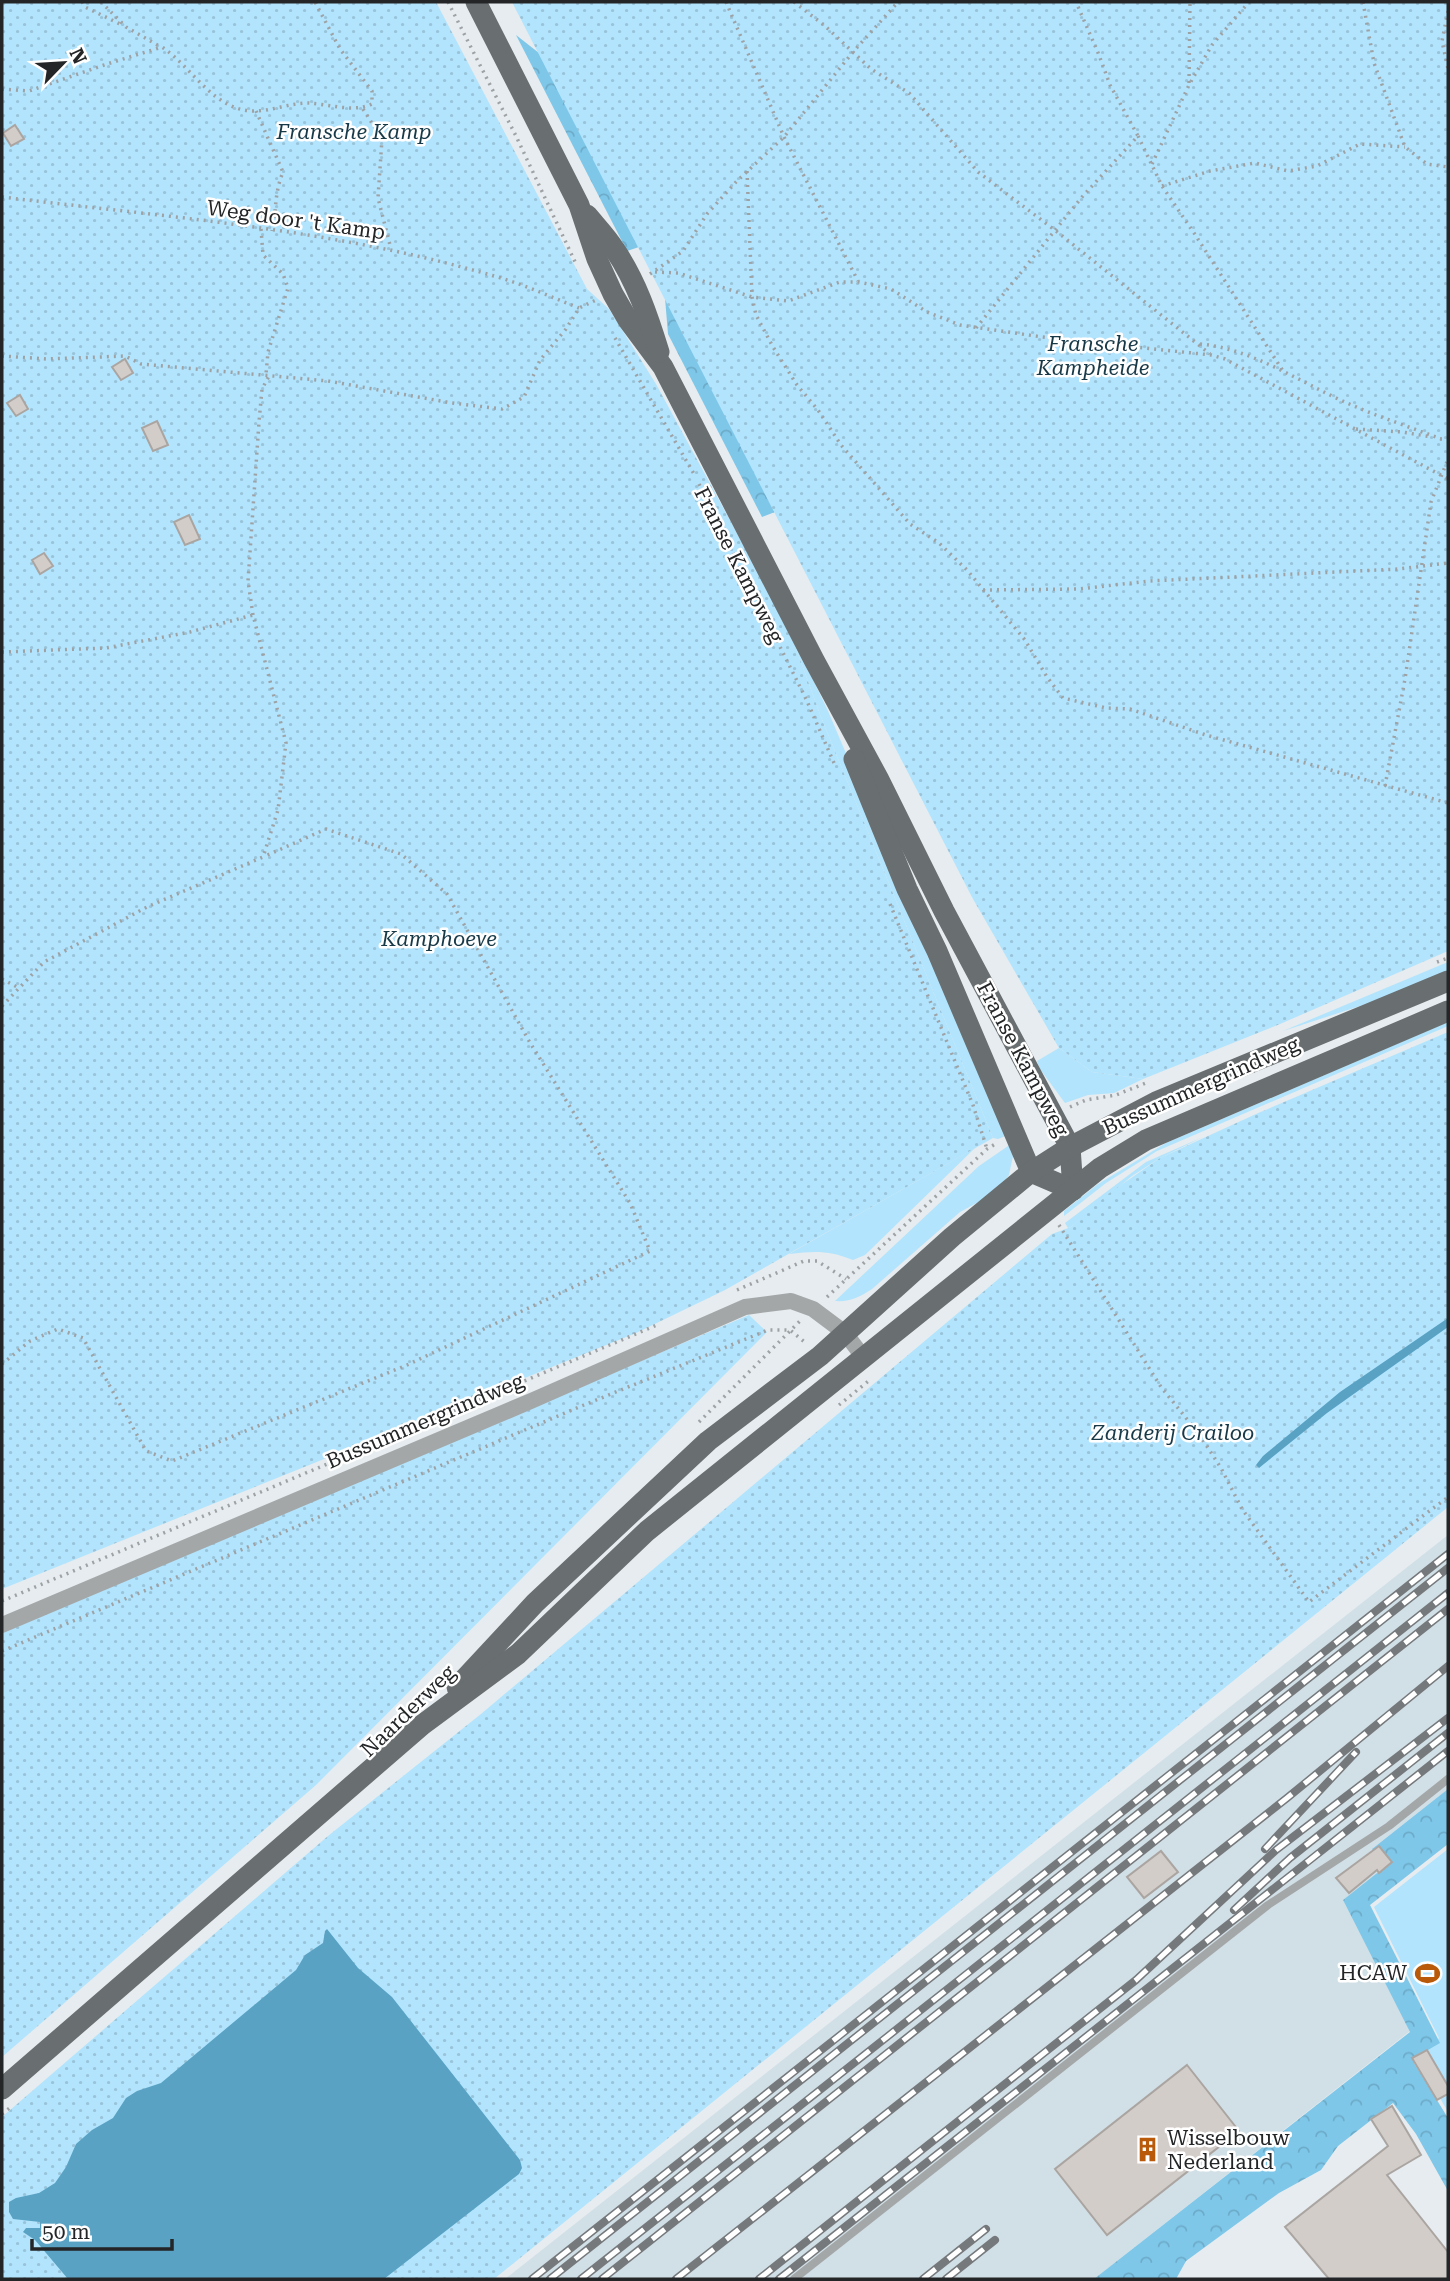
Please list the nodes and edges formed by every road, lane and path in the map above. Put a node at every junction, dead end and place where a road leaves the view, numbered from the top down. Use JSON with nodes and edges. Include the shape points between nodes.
{"nodes":[{"id":1,"x":82,"y":2,"type":"edge"},
{"id":2,"x":102,"y":2,"type":"edge"},
{"id":3,"x":315,"y":2,"type":"edge"},
{"id":4,"x":448,"y":2,"type":"edge"},
{"id":5,"x":476,"y":2,"type":"edge"},
{"id":6,"x":726,"y":2,"type":"edge"},
{"id":7,"x":794,"y":2,"type":"edge"},
{"id":8,"x":898,"y":2,"type":"edge"},
{"id":9,"x":1076,"y":2,"type":"edge"},
{"id":10,"x":1190,"y":2,"type":"edge"},
{"id":11,"x":1249,"y":2,"type":"edge"},
{"id":12,"x":1363,"y":2,"type":"edge"},
{"id":13,"x":1448,"y":11,"type":"edge"},
{"id":14,"x":126,"y":27,"type":"junction"},
{"id":15,"x":162,"y":47,"type":"junction"},
{"id":16,"x":853,"y":52,"type":"junction"},
{"id":17,"x":1448,"y":69,"type":"edge"},
{"id":18,"x":1189,"y":85,"type":"junction"},
{"id":19,"x":2,"y":89,"type":"edge"},
{"id":20,"x":363,"y":109,"type":"junction"},
{"id":21,"x":256,"y":111,"type":"junction"},
{"id":22,"x":1138,"y":136,"type":"junction"},
{"id":23,"x":784,"y":137,"type":"junction"},
{"id":24,"x":1405,"y":147,"type":"junction"},
{"id":25,"x":1151,"y":165,"type":"junction"},
{"id":26,"x":1448,"y":167,"type":"edge"},
{"id":27,"x":747,"y":171,"type":"junction"},
{"id":28,"x":1162,"y":186,"type":"junction"},
{"id":29,"x":2,"y":197,"type":"edge"},
{"id":30,"x":261,"y":229,"type":"junction"},
{"id":31,"x":272,"y":230,"type":"junction"},
{"id":32,"x":1056,"y":231,"type":"junction"},
{"id":33,"x":391,"y":249,"type":"junction"},
{"id":34,"x":577,"y":266,"type":"dead end"},
{"id":35,"x":859,"y":282,"type":"junction"},
{"id":36,"x":588,"y":290,"type":"dead end"},
{"id":37,"x":752,"y":297,"type":"junction"},
{"id":38,"x":579,"y":308,"type":"junction"},
{"id":39,"x":976,"y":328,"type":"junction"},
{"id":40,"x":614,"y":336,"type":"dead end"},
{"id":41,"x":1198,"y":344,"type":"junction"},
{"id":42,"x":1211,"y":355,"type":"junction"},
{"id":43,"x":2,"y":356,"type":"edge"},
{"id":44,"x":1283,"y":371,"type":"junction"},
{"id":45,"x":267,"y":375,"type":"junction"},
{"id":46,"x":1354,"y":429,"type":"junction"},
{"id":47,"x":1441,"y":439,"type":"junction"},
{"id":48,"x":1448,"y":439,"type":"edge"},
{"id":49,"x":1448,"y":459,"type":"edge"},
{"id":50,"x":1440,"y":475,"type":"junction"},
{"id":51,"x":1448,"y":479,"type":"edge"},
{"id":52,"x":1448,"y":563,"type":"edge"},
{"id":53,"x":1421,"y":566,"type":"junction"},
{"id":54,"x":983,"y":590,"type":"junction"},
{"id":55,"x":253,"y":615,"type":"junction"},
{"id":56,"x":2,"y":652,"type":"edge"},
{"id":57,"x":814,"y":660,"type":"junction"},
{"id":58,"x":839,"y":775,"type":"dead end"},
{"id":59,"x":1385,"y":786,"type":"junction"},
{"id":60,"x":1448,"y":803,"type":"edge"},
{"id":61,"x":263,"y":857,"type":"junction"},
{"id":62,"x":890,"y":901,"type":"dead end"},
{"id":63,"x":1448,"y":958,"type":"edge"},
{"id":64,"x":1428,"y":967,"type":"dead end"},
{"id":65,"x":2,"y":979,"type":"edge"},
{"id":66,"x":1448,"y":981,"type":"edge"},
{"id":67,"x":19,"y":988,"type":"junction"},
{"id":68,"x":2,"y":1006,"type":"edge"},
{"id":69,"x":1448,"y":1011,"type":"edge"},
{"id":70,"x":1152,"y":1080,"type":"dead end"},
{"id":71,"x":1053,"y":1115,"type":"junction"},
{"id":72,"x":1015,"y":1134,"type":"junction"},
{"id":73,"x":1070,"y":1147,"type":"junction"},
{"id":74,"x":986,"y":1149,"type":"junction"},
{"id":75,"x":1031,"y":1172,"type":"junction"},
{"id":76,"x":1073,"y":1190,"type":"junction"},
{"id":77,"x":1048,"y":1209,"type":"junction"},
{"id":78,"x":732,"y":1292,"type":"dead end"},
{"id":79,"x":659,"y":1324,"type":"dead end"},
{"id":80,"x":845,"y":1333,"type":"junction"},
{"id":81,"x":2,"y":1364,"type":"edge"},
{"id":82,"x":869,"y":1367,"type":"junction"},
{"id":83,"x":855,"y":1394,"type":"dead end"},
{"id":84,"x":694,"y":1427,"type":"dead end"},
{"id":85,"x":1448,"y":1497,"type":"edge"},
{"id":86,"x":2,"y":1601,"type":"edge"},
{"id":87,"x":2,"y":1625,"type":"edge"},
{"id":88,"x":2,"y":1651,"type":"edge"},
{"id":89,"x":438,"y":1682,"type":"dead end"},
{"id":90,"x":420,"y":1700,"type":"dead end"},
{"id":91,"x":422,"y":1724,"type":"junction"},
{"id":92,"x":1448,"y":1779,"type":"edge"},
{"id":93,"x":2,"y":2089,"type":"edge"},
{"id":94,"x":794,"y":2279,"type":"edge"}],
"edges":[{"from":1,"to":14,"type":"path"},
{"from":2,"to":14,"type":"path"},
{"from":3,"to":20,"type":"path","via":[[340,49],[372,90],[372,104]]},
{"from":4,"to":34,"type":"path"},
{"from":5,"to":57,"type":"main road","name":"Franse Kampweg","via":[[579,205],[613,294],[663,367]]},
{"from":6,"to":23,"type":"path"},
{"from":7,"to":16,"type":"path"},
{"from":8,"to":16,"type":"path"},
{"from":9,"to":22,"type":"path","via":[[1110,86]]},
{"from":10,"to":18,"type":"path"},
{"from":11,"to":18,"type":"path","via":[[1212,45]]},
{"from":12,"to":24,"type":"path","via":[[1374,63]]},
{"from":13,"to":17,"type":"path","via":[[1442,41]]},
{"from":14,"to":15,"type":"path"},
{"from":15,"to":19,"type":"path","via":[[29,91]]},
{"from":15,"to":21,"type":"path","via":[[209,92],[241,110]]},
{"from":16,"to":23,"type":"path"},
{"from":16,"to":32,"type":"path","via":[[909,93],[978,172]]},
{"from":18,"to":25,"type":"path"},
{"from":20,"to":21,"type":"path","via":[[308,103]]},
{"from":20,"to":33,"type":"path","via":[[382,139],[378,198]]},
{"from":21,"to":31,"type":"path","via":[[283,172],[275,191]]},
{"from":22,"to":25,"type":"path"},
{"from":22,"to":32,"type":"path"},
{"from":23,"to":27,"type":"path"},
{"from":23,"to":35,"type":"path"},
{"from":24,"to":26,"type":"path","via":[[1427,164]]},
{"from":24,"to":28,"type":"path","via":[[1360,144],[1317,166],[1288,171],[1255,163]]},
{"from":25,"to":28,"type":"path"},
{"from":27,"to":37,"type":"path"},
{"from":27,"to":37,"type":"path","via":[[707,214],[684,251],[653,272],[678,274]]},
{"from":28,"to":44,"type":"path"},
{"from":29,"to":30,"type":"path","name":"Weg door 't Kamp"},
{"from":30,"to":31,"type":"path","name":"Weg door 't Kamp"},
{"from":30,"to":45,"type":"path","via":[[263,254],[284,274],[288,288],[268,352]]},
{"from":31,"to":33,"type":"path","name":"Weg door 't Kamp"},
{"from":32,"to":39,"type":"path"},
{"from":32,"to":41,"type":"path"},
{"from":33,"to":38,"type":"path","name":"Weg door 't Kamp","via":[[497,276]]},
{"from":35,"to":37,"type":"path","via":[[840,282],[788,301]]},
{"from":35,"to":39,"type":"path","via":[[891,289],[927,312]]},
{"from":36,"to":38,"type":"path","via":[[594,301]]},
{"from":37,"to":54,"type":"path","via":[[773,347],[841,445],[910,524],[939,543]]},
{"from":38,"to":45,"type":"path","via":[[540,360],[524,397],[502,410]]},
{"from":39,"to":42,"type":"path"},
{"from":40,"to":58,"type":"path","name":"Franse Kampweg","via":[[694,474]]},
{"from":41,"to":42,"type":"path"},
{"from":41,"to":44,"type":"path","via":[[1217,345]]},
{"from":42,"to":46,"type":"path"},
{"from":43,"to":45,"type":"path","via":[[125,356],[141,364]]},
{"from":44,"to":47,"type":"path","via":[[1333,397]]},
{"from":45,"to":55,"type":"path","via":[[250,525],[248,581]]},
{"from":46,"to":47,"type":"path"},
{"from":46,"to":50,"type":"path"},
{"from":47,"to":48,"type":"path"},
{"from":49,"to":50,"type":"path"},
{"from":50,"to":51,"type":"path"},
{"from":50,"to":53,"type":"path"},
{"from":52,"to":53,"type":"path"},
{"from":53,"to":54,"type":"path","via":[[1079,589]]},
{"from":53,"to":59,"type":"path"},
{"from":54,"to":59,"type":"path","via":[[1025,640],[1063,698],[1130,709]]},
{"from":55,"to":56,"type":"path","via":[[106,648]]},
{"from":55,"to":61,"type":"path","via":[[286,743],[278,810]]},
{"from":57,"to":71,"type":"main road","name":"Franse Kampweg"},
{"from":57,"to":72,"type":"main road","name":"Franse Kampweg","via":[[907,889]]},
{"from":59,"to":60,"type":"path"},
{"from":61,"to":67,"type":"path","via":[[147,907],[44,962]]},
{"from":61,"to":81,"type":"path","via":[[326,829],[401,854],[447,894],[529,1041],[630,1203],[650,1251],[407,1365],[172,1461],[146,1451],[83,1338],[58,1329],[30,1340]]},
{"from":62,"to":74,"type":"path"},
{"from":63,"to":64,"type":"path"},
{"from":65,"to":67,"type":"path"},
{"from":66,"to":73,"type":"main road","name":"Bussummergrindweg","via":[[1156,1102]]},
{"from":67,"to":68,"type":"path"},
{"from":69,"to":76,"type":"main road","name":"Bussummergrindweg","via":[[1146,1140]]},
{"from":70,"to":71,"type":"path","name":"Bussummergrindweg"},
{"from":71,"to":73,"type":"main road","name":"Franse Kampweg"},
{"from":72,"to":74,"type":"path"},
{"from":72,"to":75,"type":"main road","name":"Franse Kampweg"},
{"from":73,"to":75,"type":"main road","name":"Bussummergrindweg"},
{"from":73,"to":76,"type":"main road","name":"Franse Kampweg"},
{"from":74,"to":78,"type":"path","via":[[846,1279],[817,1261],[804,1261]]},
{"from":75,"to":76,"type":"main road"},
{"from":75,"to":80,"type":"main road","name":"Bussummergrindweg"},
{"from":76,"to":77,"type":"main road","name":"Bussummergrindweg"},
{"from":77,"to":82,"type":"main road","name":"Bussummergrindweg"},
{"from":77,"to":85,"type":"path","via":[[1161,1387],[1221,1468],[1242,1509],[1309,1602]]},
{"from":79,"to":86,"type":"path","name":"Bussummergrindweg"},
{"from":80,"to":82,"type":"street","name":"Bussummergrindweg"},
{"from":80,"to":87,"type":"street","name":"Bussummergrindweg","via":[[813,1309],[790,1301],[745,1307]]},
{"from":80,"to":91,"type":"main road","name":"Naarderweg","via":[[708,1441],[535,1603]]},
{"from":82,"to":83,"type":"path"},
{"from":82,"to":91,"type":"main road","name":"Naarderweg","via":[[647,1531],[519,1654]]},
{"from":84,"to":88,"type":"path","via":[[790,1329],[768,1330],[719,1349]]},
{"from":89,"to":90,"type":"path","name":"Naarderweg"},
{"from":91,"to":93,"type":"main road","name":"Naarderweg"},
{"from":92,"to":94,"type":"lane","via":[[1389,1826],[1268,1905]]}]}
